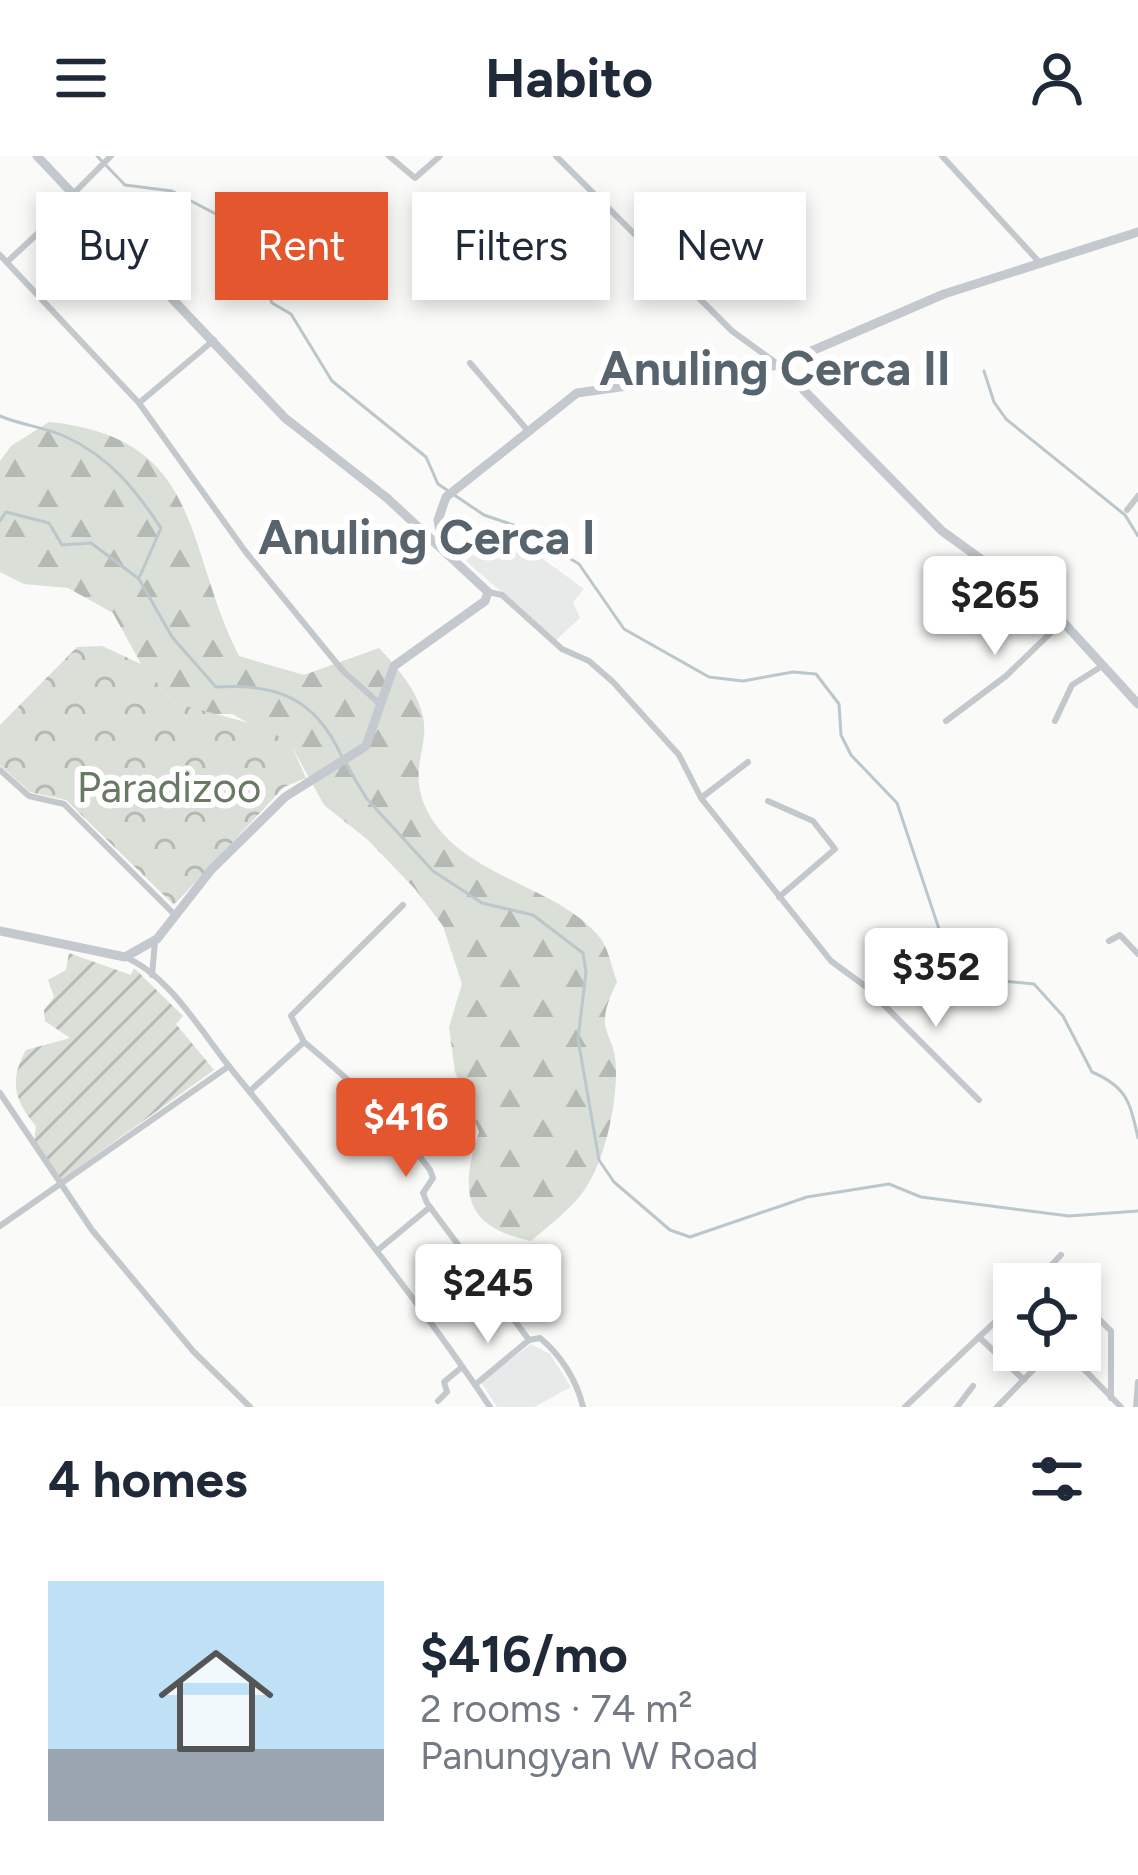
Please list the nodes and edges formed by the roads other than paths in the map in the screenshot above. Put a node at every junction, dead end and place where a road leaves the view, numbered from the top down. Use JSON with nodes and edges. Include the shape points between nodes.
{"nodes":[{"id":1,"x":38,"y":156,"type":"edge"},
{"id":2,"x":389,"y":156,"type":"edge"},
{"id":3,"x":440,"y":156,"type":"edge"},
{"id":4,"x":556,"y":156,"type":"edge"},
{"id":5,"x":942,"y":156,"type":"edge"},
{"id":6,"x":106,"y":160,"type":"edge"},
{"id":7,"x":73,"y":192,"type":"edge"},
{"id":8,"x":79,"y":192,"type":"edge"},
{"id":9,"x":1138,"y":232,"type":"edge"},
{"id":10,"x":36,"y":234,"type":"edge"},
{"id":11,"x":0,"y":255,"type":"edge"},
{"id":12,"x":8,"y":262,"type":"junction"},
{"id":13,"x":1042,"y":265,"type":"junction"},
{"id":14,"x":176,"y":300,"type":"edge"},
{"id":15,"x":214,"y":340,"type":"junction"},
{"id":16,"x":470,"y":363,"type":"dead end"},
{"id":17,"x":779,"y":364,"type":"junction"},
{"id":18,"x":140,"y":403,"type":"junction"},
{"id":19,"x":529,"y":432,"type":"junction"},
{"id":20,"x":1137,"y":500,"type":"edge"},
{"id":21,"x":1127,"y":510,"type":"dead end"},
{"id":22,"x":438,"y":520,"type":"junction"},
{"id":23,"x":416,"y":527,"type":"junction"},
{"id":24,"x":443,"y":549,"type":"junction"},
{"id":25,"x":488,"y":592,"type":"junction"},
{"id":26,"x":1063,"y":621,"type":"junction"},
{"id":27,"x":1102,"y":666,"type":"junction"},
{"id":28,"x":380,"y":704,"type":"junction"},
{"id":29,"x":1138,"y":704,"type":"edge"},
{"id":30,"x":946,"y":721,"type":"dead end"},
{"id":31,"x":1054,"y":721,"type":"dead end"},
{"id":32,"x":748,"y":762,"type":"dead end"},
{"id":33,"x":0,"y":770,"type":"edge"},
{"id":34,"x":701,"y":798,"type":"junction"},
{"id":35,"x":768,"y":801,"type":"dead end"},
{"id":36,"x":779,"y":897,"type":"junction"},
{"id":37,"x":403,"y":905,"type":"dead end"},
{"id":38,"x":174,"y":914,"type":"junction"},
{"id":39,"x":0,"y":931,"type":"edge"},
{"id":40,"x":157,"y":939,"type":"junction"},
{"id":41,"x":1109,"y":941,"type":"dead end"},
{"id":42,"x":1138,"y":954,"type":"edge"},
{"id":43,"x":125,"y":957,"type":"junction"},
{"id":44,"x":152,"y":975,"type":"junction"},
{"id":45,"x":304,"y":1042,"type":"junction"},
{"id":46,"x":229,"y":1066,"type":"junction"},
{"id":47,"x":445,"y":1089,"type":"dead end"},
{"id":48,"x":250,"y":1091,"type":"junction"},
{"id":49,"x":0,"y":1093,"type":"edge"},
{"id":50,"x":979,"y":1100,"type":"dead end"},
{"id":51,"x":401,"y":1129,"type":"junction"},
{"id":52,"x":58,"y":1187,"type":"junction"},
{"id":53,"x":430,"y":1207,"type":"junction"},
{"id":54,"x":0,"y":1226,"type":"edge"},
{"id":55,"x":378,"y":1250,"type":"junction"},
{"id":56,"x":1061,"y":1255,"type":"dead end"},
{"id":57,"x":1053,"y":1263,"type":"edge"},
{"id":58,"x":1101,"y":1320,"type":"edge"},
{"id":59,"x":993,"y":1324,"type":"edge"},
{"id":60,"x":980,"y":1336,"type":"junction"},
{"id":61,"x":529,"y":1340,"type":"junction"},
{"id":62,"x":462,"y":1367,"type":"junction"},
{"id":63,"x":1034,"y":1371,"type":"edge"},
{"id":64,"x":1087,"y":1371,"type":"edge"},
{"id":65,"x":1024,"y":1380,"type":"junction"},
{"id":66,"x":1138,"y":1382,"type":"edge"},
{"id":67,"x":475,"y":1384,"type":"junction"},
{"id":68,"x":973,"y":1386,"type":"dead end"},
{"id":69,"x":1112,"y":1398,"type":"junction"},
{"id":70,"x":438,"y":1401,"type":"dead end"},
{"id":71,"x":250,"y":1407,"type":"edge"},
{"id":72,"x":490,"y":1407,"type":"edge"},
{"id":73,"x":583,"y":1407,"type":"edge"},
{"id":74,"x":905,"y":1407,"type":"edge"},
{"id":75,"x":957,"y":1407,"type":"edge"},
{"id":76,"x":997,"y":1407,"type":"edge"},
{"id":77,"x":1121,"y":1407,"type":"edge"},
{"id":78,"x":1136,"y":1407,"type":"edge"}],
"edges":[{"from":1,"to":7,"type":"main road"},
{"from":2,"to":3,"type":"street","via":[[415,178]]},
{"from":4,"to":17,"type":"street","via":[[732,331]]},
{"from":5,"to":13,"type":"street"},
{"from":6,"to":8,"type":"street"},
{"from":9,"to":13,"type":"main road"},
{"from":10,"to":12,"type":"street"},
{"from":11,"to":12,"type":"street"},
{"from":12,"to":18,"type":"street"},
{"from":13,"to":17,"type":"main road","via":[[944,294]]},
{"from":14,"to":15,"type":"main road"},
{"from":15,"to":18,"type":"street"},
{"from":15,"to":23,"type":"main road","via":[[311,443]]},
{"from":16,"to":19,"type":"street"},
{"from":17,"to":19,"type":"main road","via":[[586,390]]},
{"from":17,"to":26,"type":"main road","via":[[942,531]]},
{"from":18,"to":28,"type":"street","via":[[245,551]]},
{"from":19,"to":22,"type":"main road","via":[[446,496]]},
{"from":20,"to":21,"type":"street"},
{"from":22,"to":23,"type":"main road"},
{"from":22,"to":24,"type":"main road"},
{"from":23,"to":24,"type":"main road"},
{"from":24,"to":25,"type":"main road"},
{"from":25,"to":28,"type":"main road","via":[[394,666]]},
{"from":25,"to":34,"type":"street","via":[[596,666],[679,754]]},
{"from":26,"to":27,"type":"main road"},
{"from":26,"to":30,"type":"street"},
{"from":27,"to":29,"type":"main road"},
{"from":27,"to":31,"type":"street","via":[[1072,685]]},
{"from":28,"to":38,"type":"main road","via":[[372,739],[285,797]]},
{"from":32,"to":34,"type":"street"},
{"from":33,"to":38,"type":"street","via":[[29,796],[64,804]]},
{"from":34,"to":36,"type":"street"},
{"from":35,"to":36,"type":"street","via":[[813,821],[835,850]]},
{"from":36,"to":50,"type":"street","via":[[831,962]]},
{"from":37,"to":45,"type":"street","via":[[291,1016]]},
{"from":38,"to":40,"type":"main road"},
{"from":39,"to":43,"type":"main road"},
{"from":40,"to":43,"type":"main road"},
{"from":40,"to":44,"type":"street"},
{"from":41,"to":42,"type":"street","via":[[1120,935]]},
{"from":43,"to":44,"type":"street"},
{"from":44,"to":46,"type":"street"},
{"from":45,"to":48,"type":"street"},
{"from":45,"to":51,"type":"street"},
{"from":46,"to":48,"type":"street"},
{"from":46,"to":52,"type":"street"},
{"from":47,"to":51,"type":"street"},
{"from":48,"to":55,"type":"street"},
{"from":49,"to":52,"type":"street"},
{"from":51,"to":53,"type":"street","via":[[432,1174],[423,1192]]},
{"from":52,"to":54,"type":"street"},
{"from":52,"to":71,"type":"street","via":[[172,1328]]},
{"from":53,"to":55,"type":"street"},
{"from":53,"to":61,"type":"street"},
{"from":55,"to":62,"type":"street"},
{"from":56,"to":57,"type":"street"},
{"from":58,"to":69,"type":"street","via":[[1112,1330]]},
{"from":59,"to":60,"type":"street"},
{"from":60,"to":65,"type":"street"},
{"from":60,"to":74,"type":"street"},
{"from":61,"to":67,"type":"street"},
{"from":61,"to":73,"type":"street","via":[[550,1346]]},
{"from":62,"to":67,"type":"street"},
{"from":62,"to":70,"type":"street","via":[[444,1382]]},
{"from":63,"to":65,"type":"street"},
{"from":64,"to":69,"type":"street"},
{"from":65,"to":76,"type":"street"},
{"from":66,"to":78,"type":"street"},
{"from":67,"to":72,"type":"street"},
{"from":68,"to":75,"type":"street"},
{"from":69,"to":77,"type":"street"}]}
